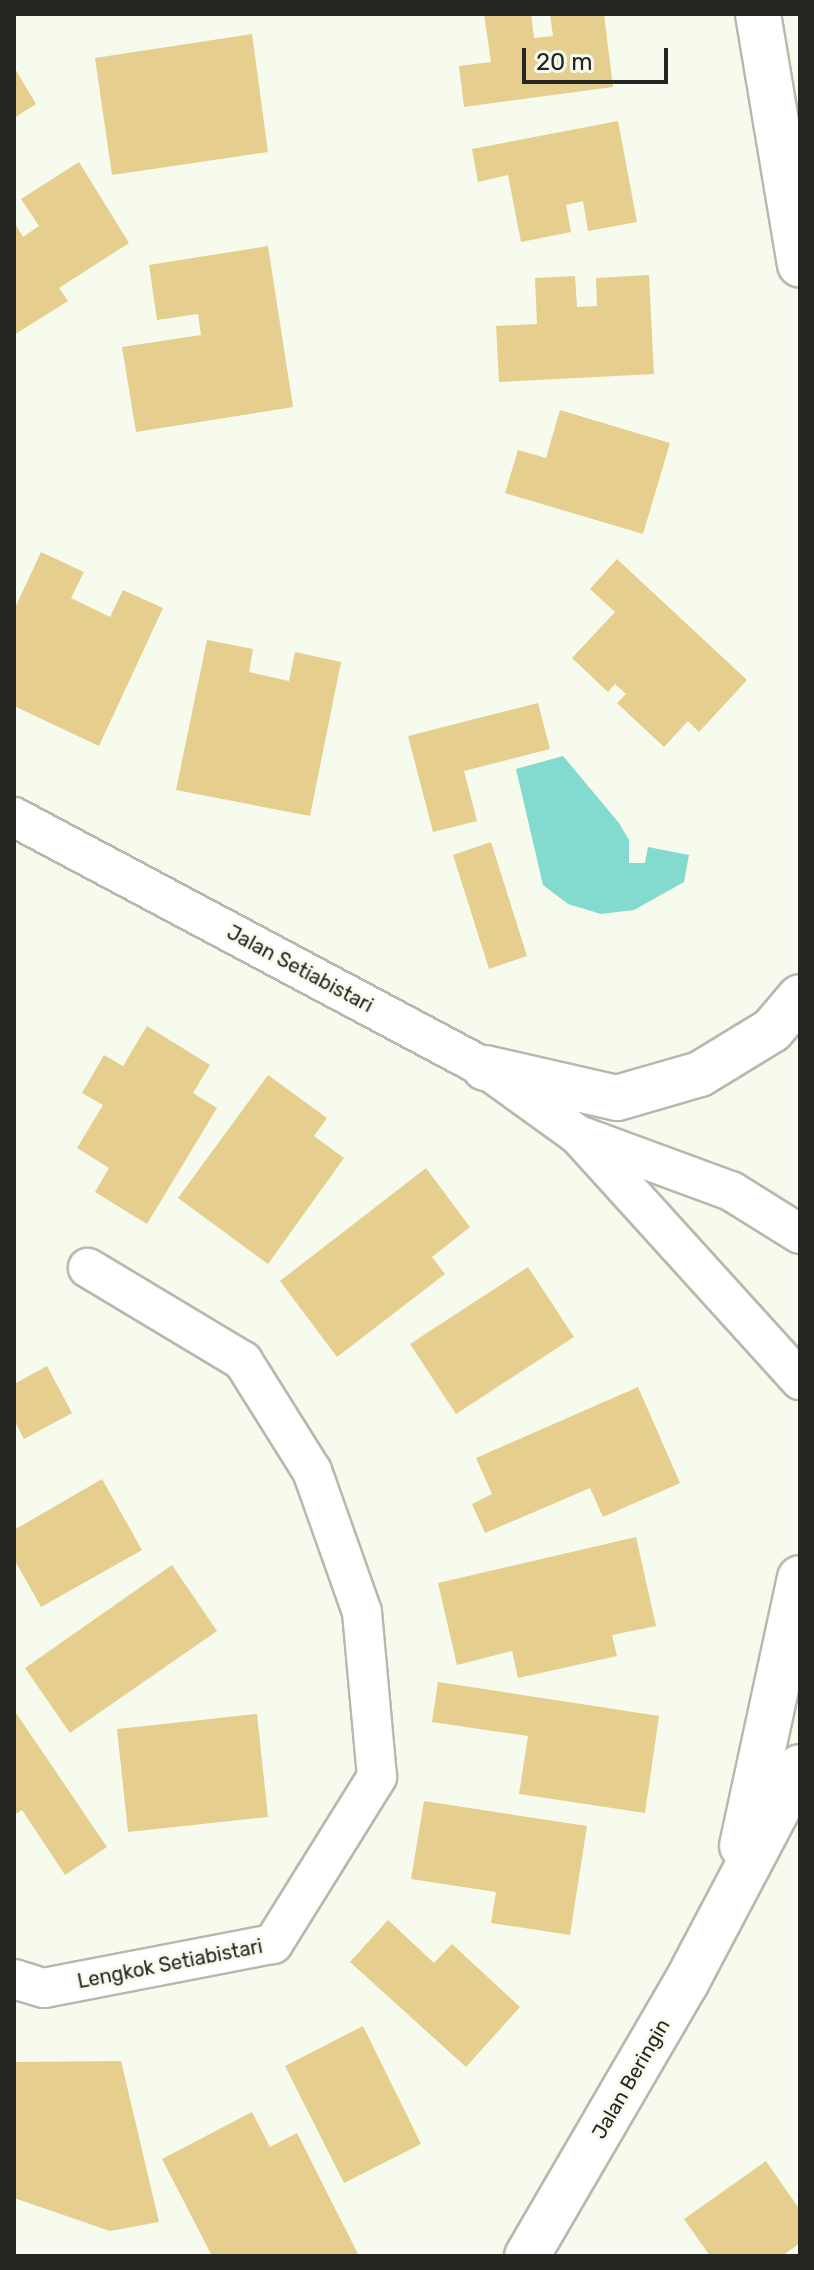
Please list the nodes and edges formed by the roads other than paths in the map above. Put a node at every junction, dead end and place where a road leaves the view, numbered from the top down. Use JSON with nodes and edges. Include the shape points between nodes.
{"nodes":[{"id":1,"x":758,"y":14,"type":"edge"},
{"id":2,"x":786,"y":116,"type":"edge"},
{"id":3,"x":800,"y":264,"type":"edge"},
{"id":4,"x":14,"y":817,"type":"edge"},
{"id":5,"x":800,"y":997,"type":"edge"},
{"id":6,"x":485,"y":1068,"type":"junction"},
{"id":7,"x":578,"y":1135,"type":"junction"},
{"id":8,"x":800,"y":1234,"type":"edge"},
{"id":9,"x":88,"y":1268,"type":"dead end"},
{"id":10,"x":800,"y":1380,"type":"edge"},
{"id":11,"x":800,"y":1578,"type":"edge"},
{"id":12,"x":800,"y":1767,"type":"edge"},
{"id":13,"x":730,"y":1899,"type":"junction"},
{"id":14,"x":14,"y":1979,"type":"edge"},
{"id":15,"x":527,"y":2256,"type":"edge"}],
"edges":[{"from":1,"to":2,"type":"street"},
{"from":2,"to":3,"type":"street"},
{"from":4,"to":6,"type":"street","name":"Jalan Setiabistari"},
{"from":5,"to":6,"type":"street","via":[[772,1030],[700,1074],[617,1098]]},
{"from":6,"to":7,"type":"street","name":"Jalan Setiabistari"},
{"from":7,"to":8,"type":"street","name":"Jalan Setiabistari","via":[[731,1191]]},
{"from":7,"to":10,"type":"street","name":"Jalan Setiabistari"},
{"from":9,"to":14,"type":"street","name":"Lengkok Setiabistari","via":[[243,1361],[312,1471],[362,1612],[377,1777],[273,1944],[44,1988]]},
{"from":11,"to":13,"type":"street","name":"Jalan Beringin"},
{"from":12,"to":13,"type":"street","name":"Jalan Beringin"},
{"from":13,"to":15,"type":"street","name":"Jalan Beringin"}]}
